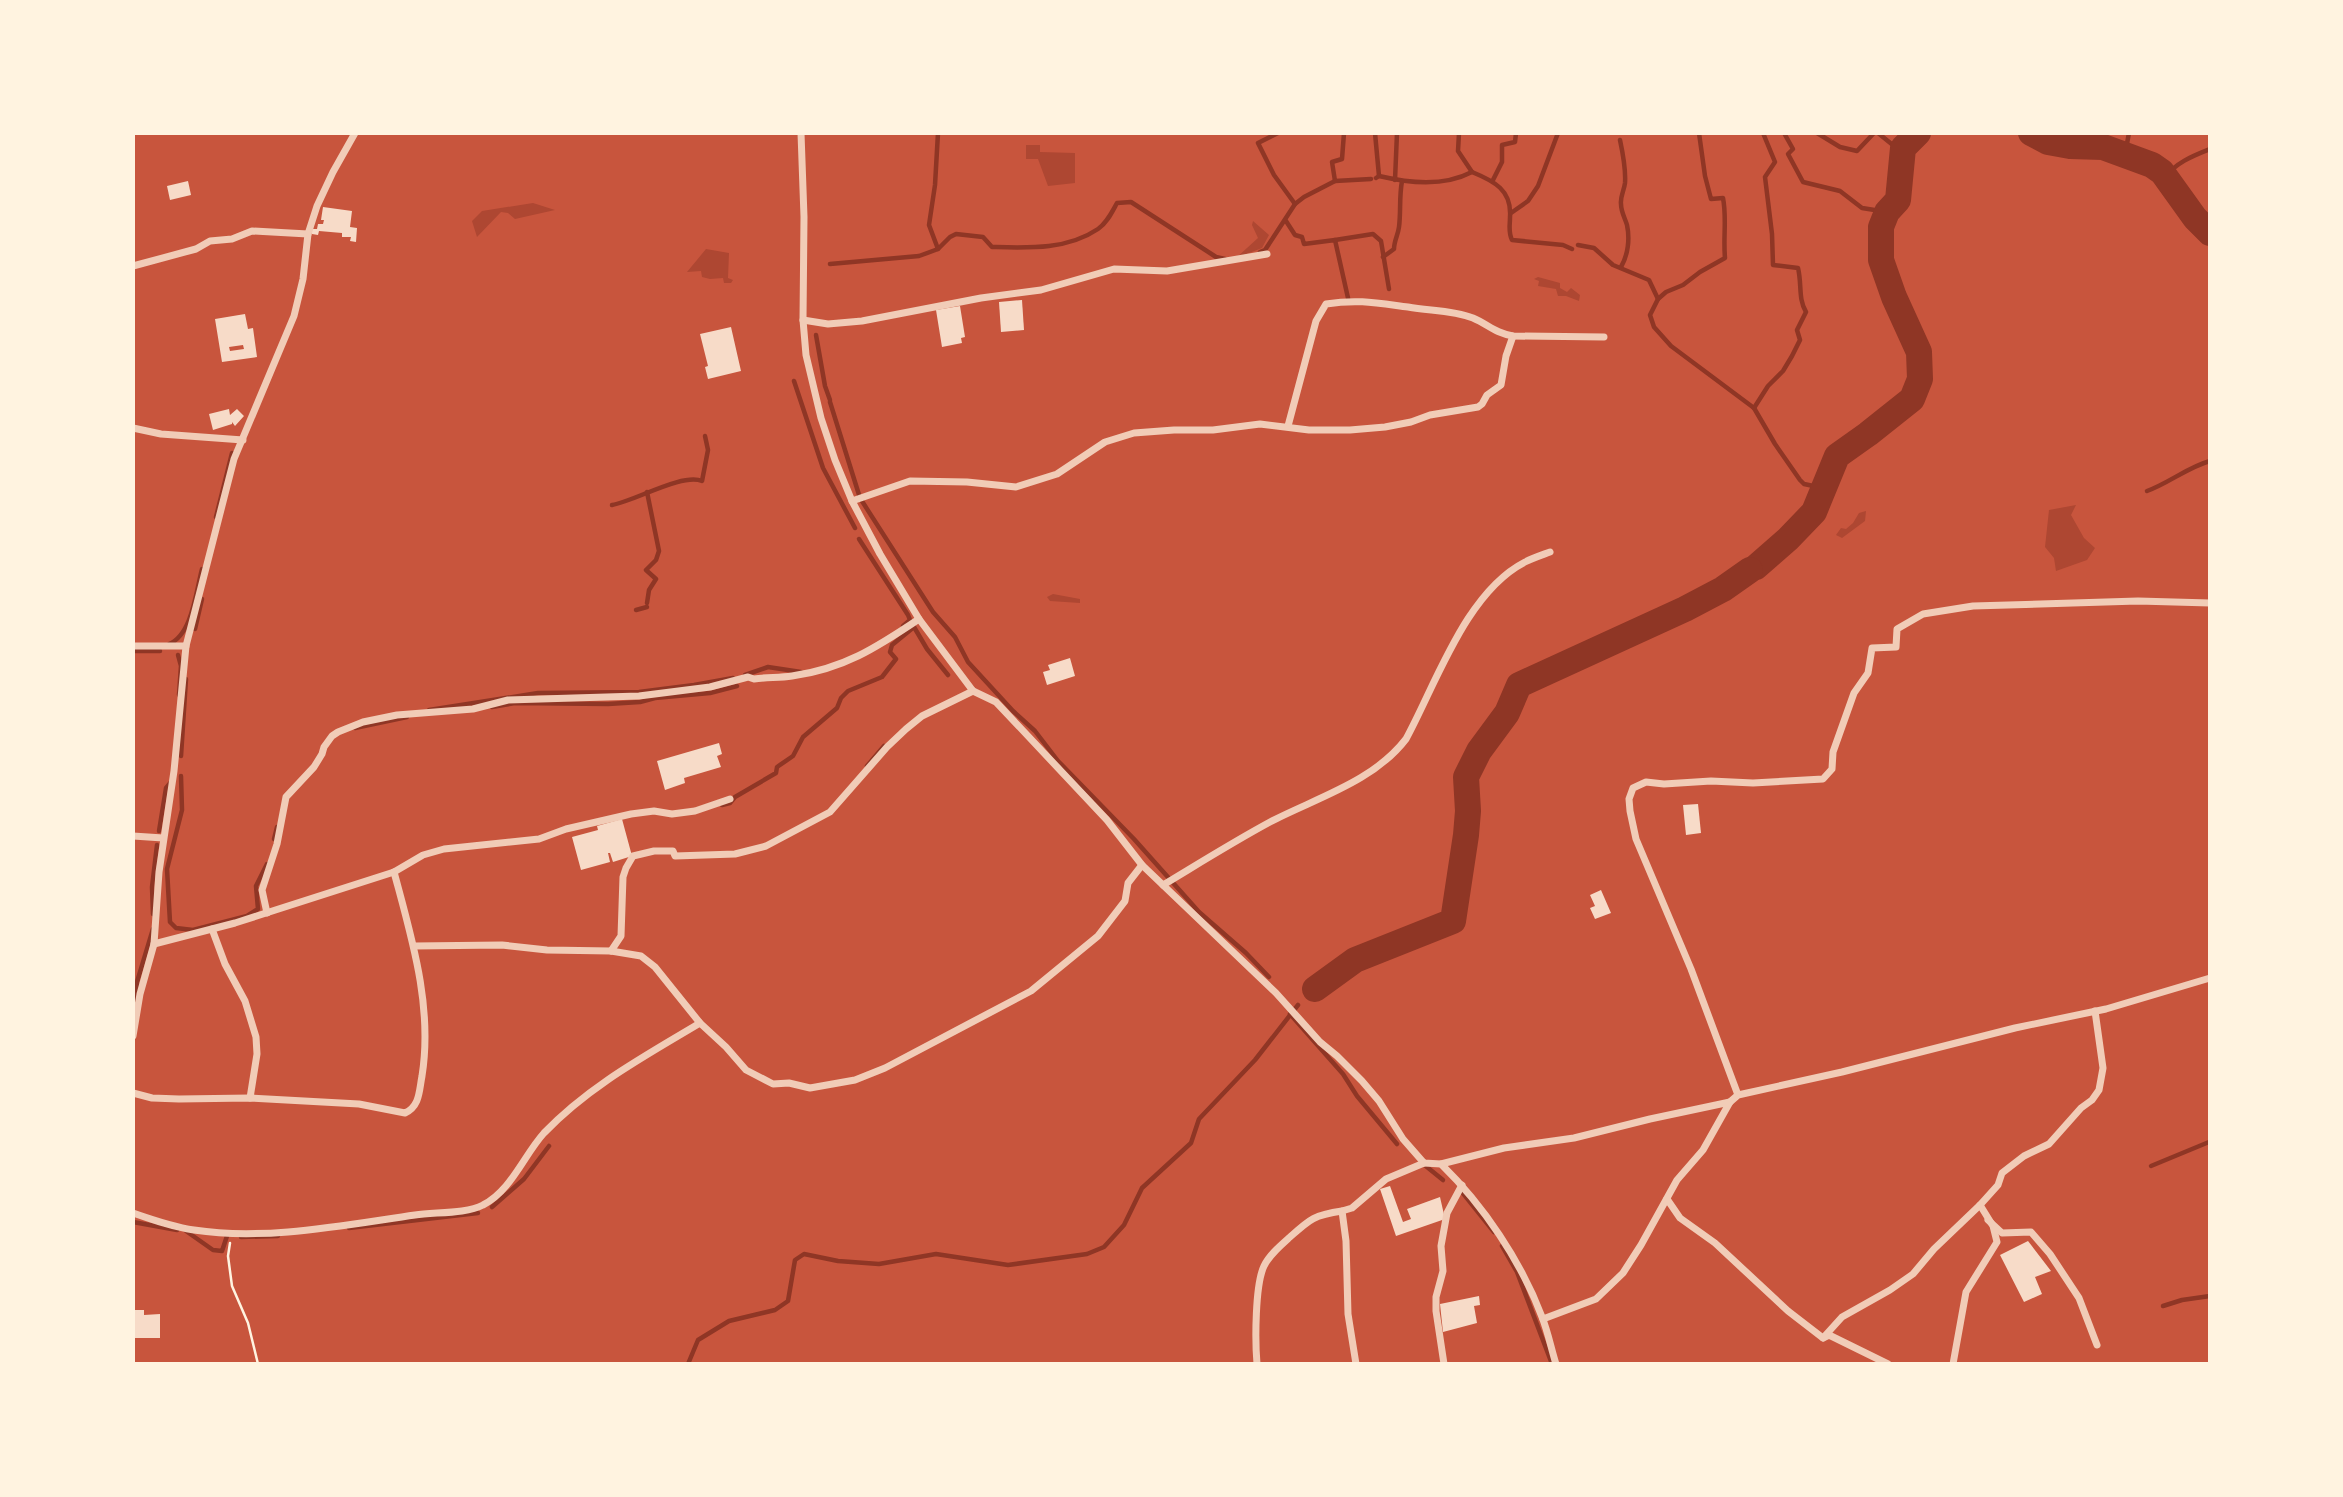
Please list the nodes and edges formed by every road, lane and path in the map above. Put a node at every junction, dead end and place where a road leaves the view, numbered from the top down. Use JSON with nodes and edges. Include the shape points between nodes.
{"nodes":[{"id":1,"x":355,"y":133,"type":"edge"},
{"id":2,"x":801,"y":133,"type":"edge"},
{"id":3,"x":308,"y":234,"type":"junction"},
{"id":4,"x":1267,"y":254,"type":"dead end"},
{"id":5,"x":133,"y":266,"type":"edge"},
{"id":6,"x":803,"y":320,"type":"junction"},
{"id":7,"x":1513,"y":336,"type":"junction"},
{"id":8,"x":1604,"y":337,"type":"dead end"},
{"id":9,"x":1288,"y":426,"type":"junction"},
{"id":10,"x":133,"y":428,"type":"edge"},
{"id":11,"x":243,"y":440,"type":"junction"},
{"id":12,"x":852,"y":501,"type":"junction"},
{"id":13,"x":1550,"y":552,"type":"dead end"},
{"id":14,"x":2210,"y":603,"type":"edge"},
{"id":15,"x":919,"y":619,"type":"junction"},
{"id":16,"x":133,"y":646,"type":"edge"},
{"id":17,"x":186,"y":646,"type":"junction"},
{"id":18,"x":973,"y":691,"type":"junction"},
{"id":19,"x":730,"y":799,"type":"dead end"},
{"id":20,"x":133,"y":836,"type":"edge"},
{"id":21,"x":163,"y":838,"type":"junction"},
{"id":22,"x":1142,"y":864,"type":"junction"},
{"id":23,"x":394,"y":872,"type":"junction"},
{"id":24,"x":1163,"y":885,"type":"junction"},
{"id":25,"x":267,"y":913,"type":"junction"},
{"id":26,"x":212,"y":929,"type":"junction"},
{"id":27,"x":155,"y":944,"type":"junction"},
{"id":28,"x":414,"y":946,"type":"junction"},
{"id":29,"x":611,"y":951,"type":"junction"},
{"id":30,"x":2210,"y":978,"type":"edge"},
{"id":31,"x":2095,"y":1011,"type":"junction"},
{"id":32,"x":700,"y":1023,"type":"junction"},
{"id":33,"x":133,"y":1036,"type":"edge"},
{"id":34,"x":133,"y":1093,"type":"edge"},
{"id":35,"x":1738,"y":1095,"type":"junction"},
{"id":36,"x":250,"y":1098,"type":"junction"},
{"id":37,"x":1730,"y":1102,"type":"junction"},
{"id":38,"x":1424,"y":1163,"type":"junction"},
{"id":39,"x":1441,"y":1164,"type":"junction"},
{"id":40,"x":1462,"y":1185,"type":"junction"},
{"id":41,"x":1667,"y":1199,"type":"junction"},
{"id":42,"x":1980,"y":1205,"type":"junction"},
{"id":43,"x":1342,"y":1211,"type":"junction"},
{"id":44,"x":133,"y":1213,"type":"edge"},
{"id":45,"x":1988,"y":1220,"type":"junction"},
{"id":46,"x":232,"y":1233,"type":"junction"},
{"id":47,"x":1543,"y":1319,"type":"junction"},
{"id":48,"x":1823,"y":1338,"type":"junction"},
{"id":49,"x":2096,"y":1345,"type":"dead end"},
{"id":50,"x":258,"y":1364,"type":"edge"},
{"id":51,"x":1257,"y":1364,"type":"edge"},
{"id":52,"x":1356,"y":1364,"type":"edge"},
{"id":53,"x":1444,"y":1364,"type":"edge"},
{"id":54,"x":1556,"y":1364,"type":"edge"},
{"id":55,"x":1888,"y":1364,"type":"edge"},
{"id":56,"x":1953,"y":1364,"type":"edge"}],
"edges":[{"from":1,"to":3,"type":"street","via":[[325,187]]},
{"from":2,"to":6,"type":"street"},
{"from":3,"to":5,"type":"street","via":[[252,231]]},
{"from":3,"to":11,"type":"street","via":[[294,316]]},
{"from":4,"to":6,"type":"street","via":[[1167,271],[1114,269],[1041,290],[862,321],[828,324]]},
{"from":6,"to":12,"type":"street","via":[[821,418]]},
{"from":7,"to":8,"type":"street"},
{"from":7,"to":9,"type":"street","via":[[1501,385],[1478,407],[1385,427],[1309,430]]},
{"from":7,"to":9,"type":"street","via":[[1435,308],[1367,300],[1326,304],[1316,321]]},
{"from":9,"to":12,"type":"street","via":[[1134,433],[1105,443],[1057,474],[1016,486],[911,481]]},
{"from":10,"to":11,"type":"street"},
{"from":11,"to":17,"type":"street","via":[[234,459]]},
{"from":12,"to":15,"type":"street"},
{"from":13,"to":24,"type":"street","via":[[1512,571],[1474,609],[1395,754]]},
{"from":14,"to":35,"type":"street","via":[[1973,606],[1923,614],[1897,629],[1896,647],[1872,648],[1868,673],[1854,693],[1833,752],[1832,769],[1823,779],[1646,782],[1633,788],[1629,799],[1636,839],[1716,1030]]},
{"from":15,"to":18,"type":"street"},
{"from":15,"to":25,"type":"street","via":[[843,665],[800,675],[748,677],[639,696],[508,700],[473,709],[397,715],[338,732],[286,797],[262,890]]},
{"from":16,"to":17,"type":"street"},
{"from":17,"to":21,"type":"street"},
{"from":18,"to":22,"type":"street","via":[[996,702]]},
{"from":18,"to":29,"type":"street","via":[[922,716],[887,747],[831,812],[775,842],[735,853],[675,856],[664,850],[633,856],[623,877],[621,936]]},
{"from":19,"to":23,"type":"street","via":[[695,811],[631,814],[539,839],[444,849]]},
{"from":20,"to":21,"type":"street"},
{"from":21,"to":27,"type":"street"},
{"from":22,"to":24,"type":"street"},
{"from":22,"to":32,"type":"street","via":[[1128,883],[1125,901],[1098,936],[1031,991],[855,1080],[810,1088],[773,1084],[747,1070]]},
{"from":23,"to":25,"type":"street"},
{"from":23,"to":28,"type":"street"},
{"from":24,"to":38,"type":"street","via":[[1362,1081]]},
{"from":25,"to":26,"type":"street"},
{"from":26,"to":27,"type":"street"},
{"from":26,"to":36,"type":"street","via":[[256,1037]]},
{"from":27,"to":33,"type":"street"},
{"from":28,"to":29,"type":"street"},
{"from":28,"to":36,"type":"street","via":[[426,1025],[418,1103],[410,1111]]},
{"from":29,"to":32,"type":"street","via":[[648,960]]},
{"from":30,"to":31,"type":"street"},
{"from":31,"to":35,"type":"street"},
{"from":31,"to":42,"type":"street","via":[[2102,1051],[2099,1090],[2049,1144],[2002,1173],[1998,1185]]},
{"from":32,"to":46,"type":"street","via":[[611,1076],[585,1097],[543,1134],[502,1190],[482,1206],[301,1230]]},
{"from":34,"to":36,"type":"street","via":[[152,1098]]},
{"from":35,"to":37,"type":"street"},
{"from":37,"to":39,"type":"street"},
{"from":37,"to":41,"type":"street","via":[[1703,1150]]},
{"from":38,"to":39,"type":"street"},
{"from":38,"to":43,"type":"street","via":[[1386,1179]]},
{"from":39,"to":40,"type":"street"},
{"from":40,"to":47,"type":"street","via":[[1507,1248]]},
{"from":40,"to":53,"type":"street","via":[[1447,1213],[1441,1245],[1443,1270],[1436,1311]]},
{"from":41,"to":47,"type":"street","via":[[1623,1273],[1596,1299]]},
{"from":41,"to":48,"type":"street","via":[[1680,1218],[1722,1248]]},
{"from":42,"to":45,"type":"street"},
{"from":42,"to":48,"type":"street","via":[[1913,1273],[1842,1317]]},
{"from":43,"to":51,"type":"street","via":[[1310,1219],[1263,1267],[1256,1295]]},
{"from":43,"to":52,"type":"street"},
{"from":44,"to":46,"type":"street","via":[[192,1230]]},
{"from":45,"to":49,"type":"street","via":[[2003,1233],[2031,1231],[2079,1297]]},
{"from":45,"to":56,"type":"street","via":[[1997,1242],[1966,1292]]},
{"from":46,"to":50,"type":"path","via":[[232,1286]]},
{"from":47,"to":54,"type":"street"},
{"from":48,"to":55,"type":"street","via":[[1829,1335]]}]}
